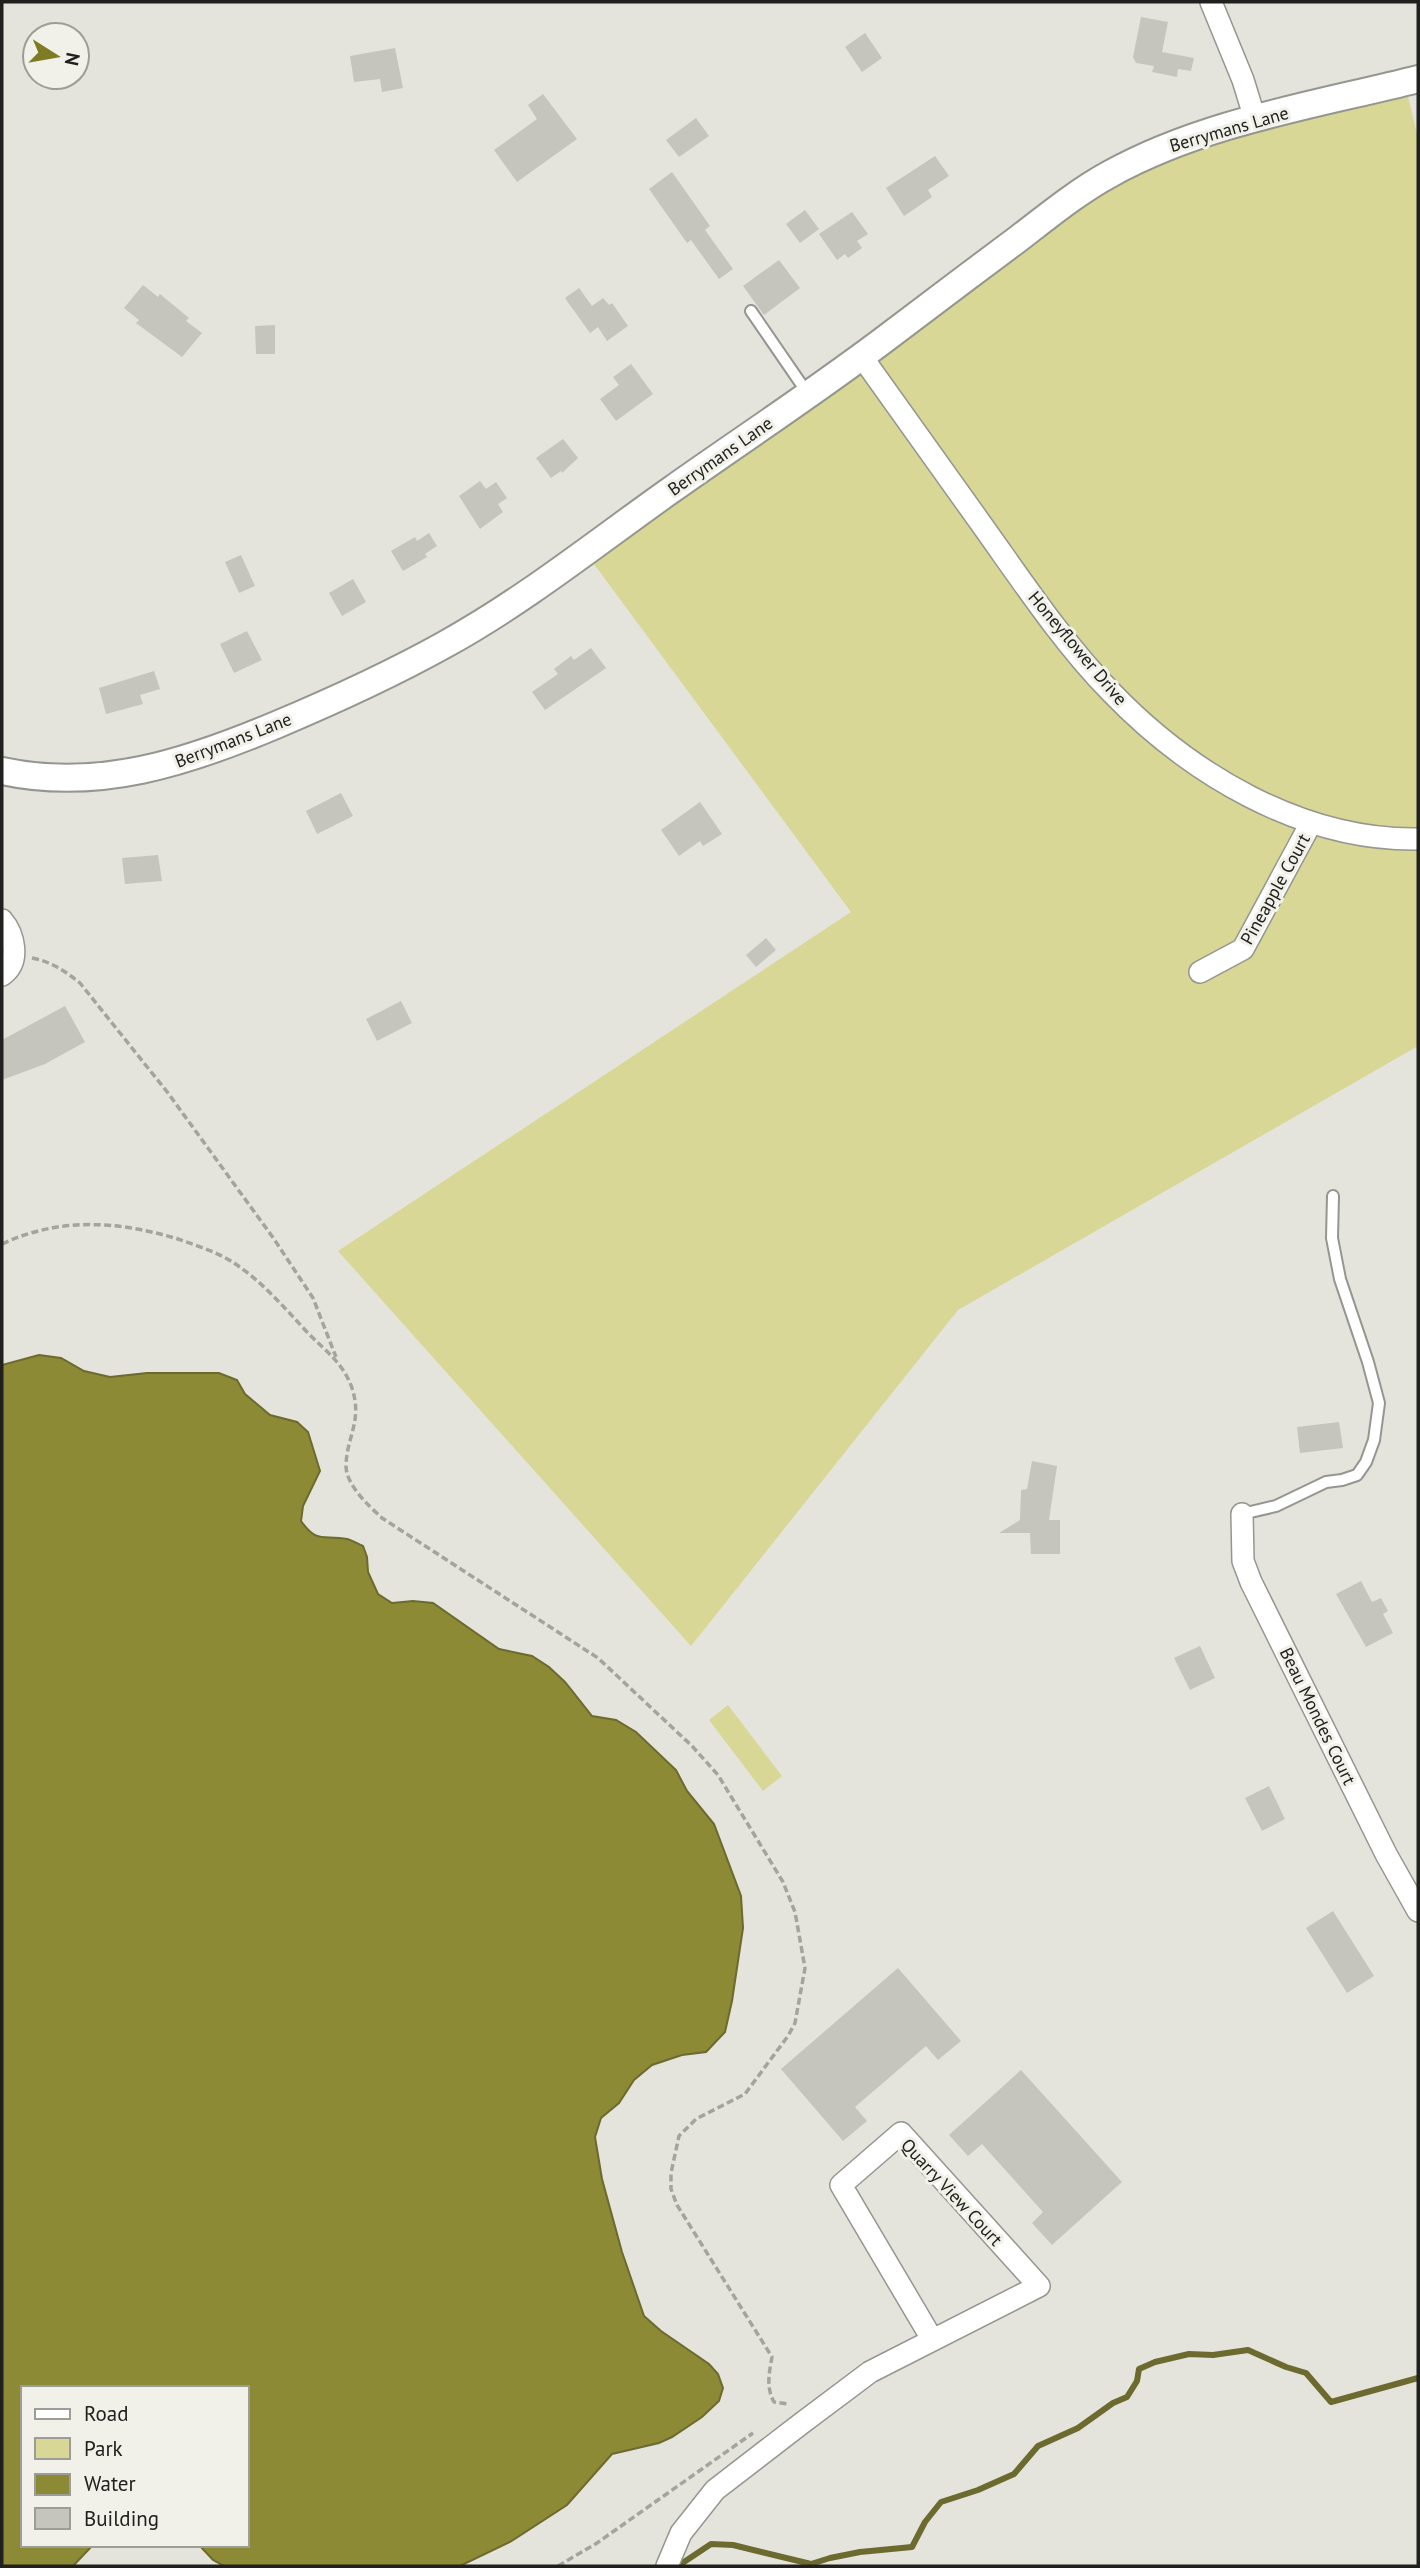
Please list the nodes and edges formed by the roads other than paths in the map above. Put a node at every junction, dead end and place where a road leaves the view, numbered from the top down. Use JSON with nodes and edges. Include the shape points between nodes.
{"nodes":[{"id":1,"x":1211,"y":2,"type":"edge"},
{"id":2,"x":1418,"y":79,"type":"edge"},
{"id":3,"x":1255,"y":119,"type":"junction"},
{"id":4,"x":751,"y":310,"type":"dead end"},
{"id":5,"x":862,"y":356,"type":"junction"},
{"id":6,"x":808,"y":394,"type":"junction"},
{"id":7,"x":2,"y":771,"type":"edge"},
{"id":8,"x":1311,"y":823,"type":"junction"},
{"id":9,"x":1418,"y":839,"type":"edge"},
{"id":10,"x":2,"y":920,"type":"edge"},
{"id":11,"x":1200,"y":972,"type":"dead end"},
{"id":12,"x":2,"y":975,"type":"edge"},
{"id":13,"x":1333,"y":1196,"type":"dead end"},
{"id":14,"x":1242,"y":1514,"type":"joint"},
{"id":15,"x":1418,"y":1911,"type":"edge"},
{"id":16,"x":932,"y":2339,"type":"junction"},
{"id":17,"x":667,"y":2566,"type":"edge"}],
"edges":[{"from":1,"to":3,"type":"street"},
{"from":2,"to":3,"type":"street","name":"Berrymans Lane"},
{"from":3,"to":5,"type":"street","name":"Berrymans Lane","via":[[1192,137],[1105,177]]},
{"from":4,"to":6,"type":"lane"},
{"from":5,"to":6,"type":"street","name":"Berrymans Lane"},
{"from":5,"to":8,"type":"street","name":"Honeyflower Drive","via":[[1054,623],[1110,691],[1143,723],[1229,786]]},
{"from":6,"to":7,"type":"street","name":"Berrymans Lane","via":[[498,611],[446,645],[368,684],[239,741],[170,764],[85,778]]},
{"from":8,"to":9,"type":"street","name":"Honeyflower Drive","via":[[1391,839]]},
{"from":8,"to":11,"type":"street","name":"Pineapple Court","via":[[1243,949]]},
{"from":10,"to":12,"type":"street","via":[[13,936],[13,954]]},
{"from":13,"to":14,"type":"lane","via":[[1332,1238],[1340,1279],[1379,1404],[1374,1440],[1357,1475]]},
{"from":14,"to":15,"type":"street","name":"Beau Mondes Court","via":[[1243,1561],[1251,1582]]},
{"from":16,"to":16,"type":"street","name":"Quarry View Court","via":[[1039,2286],[901,2133],[841,2185]]},
{"from":16,"to":17,"type":"street","name":"Quarry View Court","via":[[870,2372],[715,2490],[681,2533]]}]}
